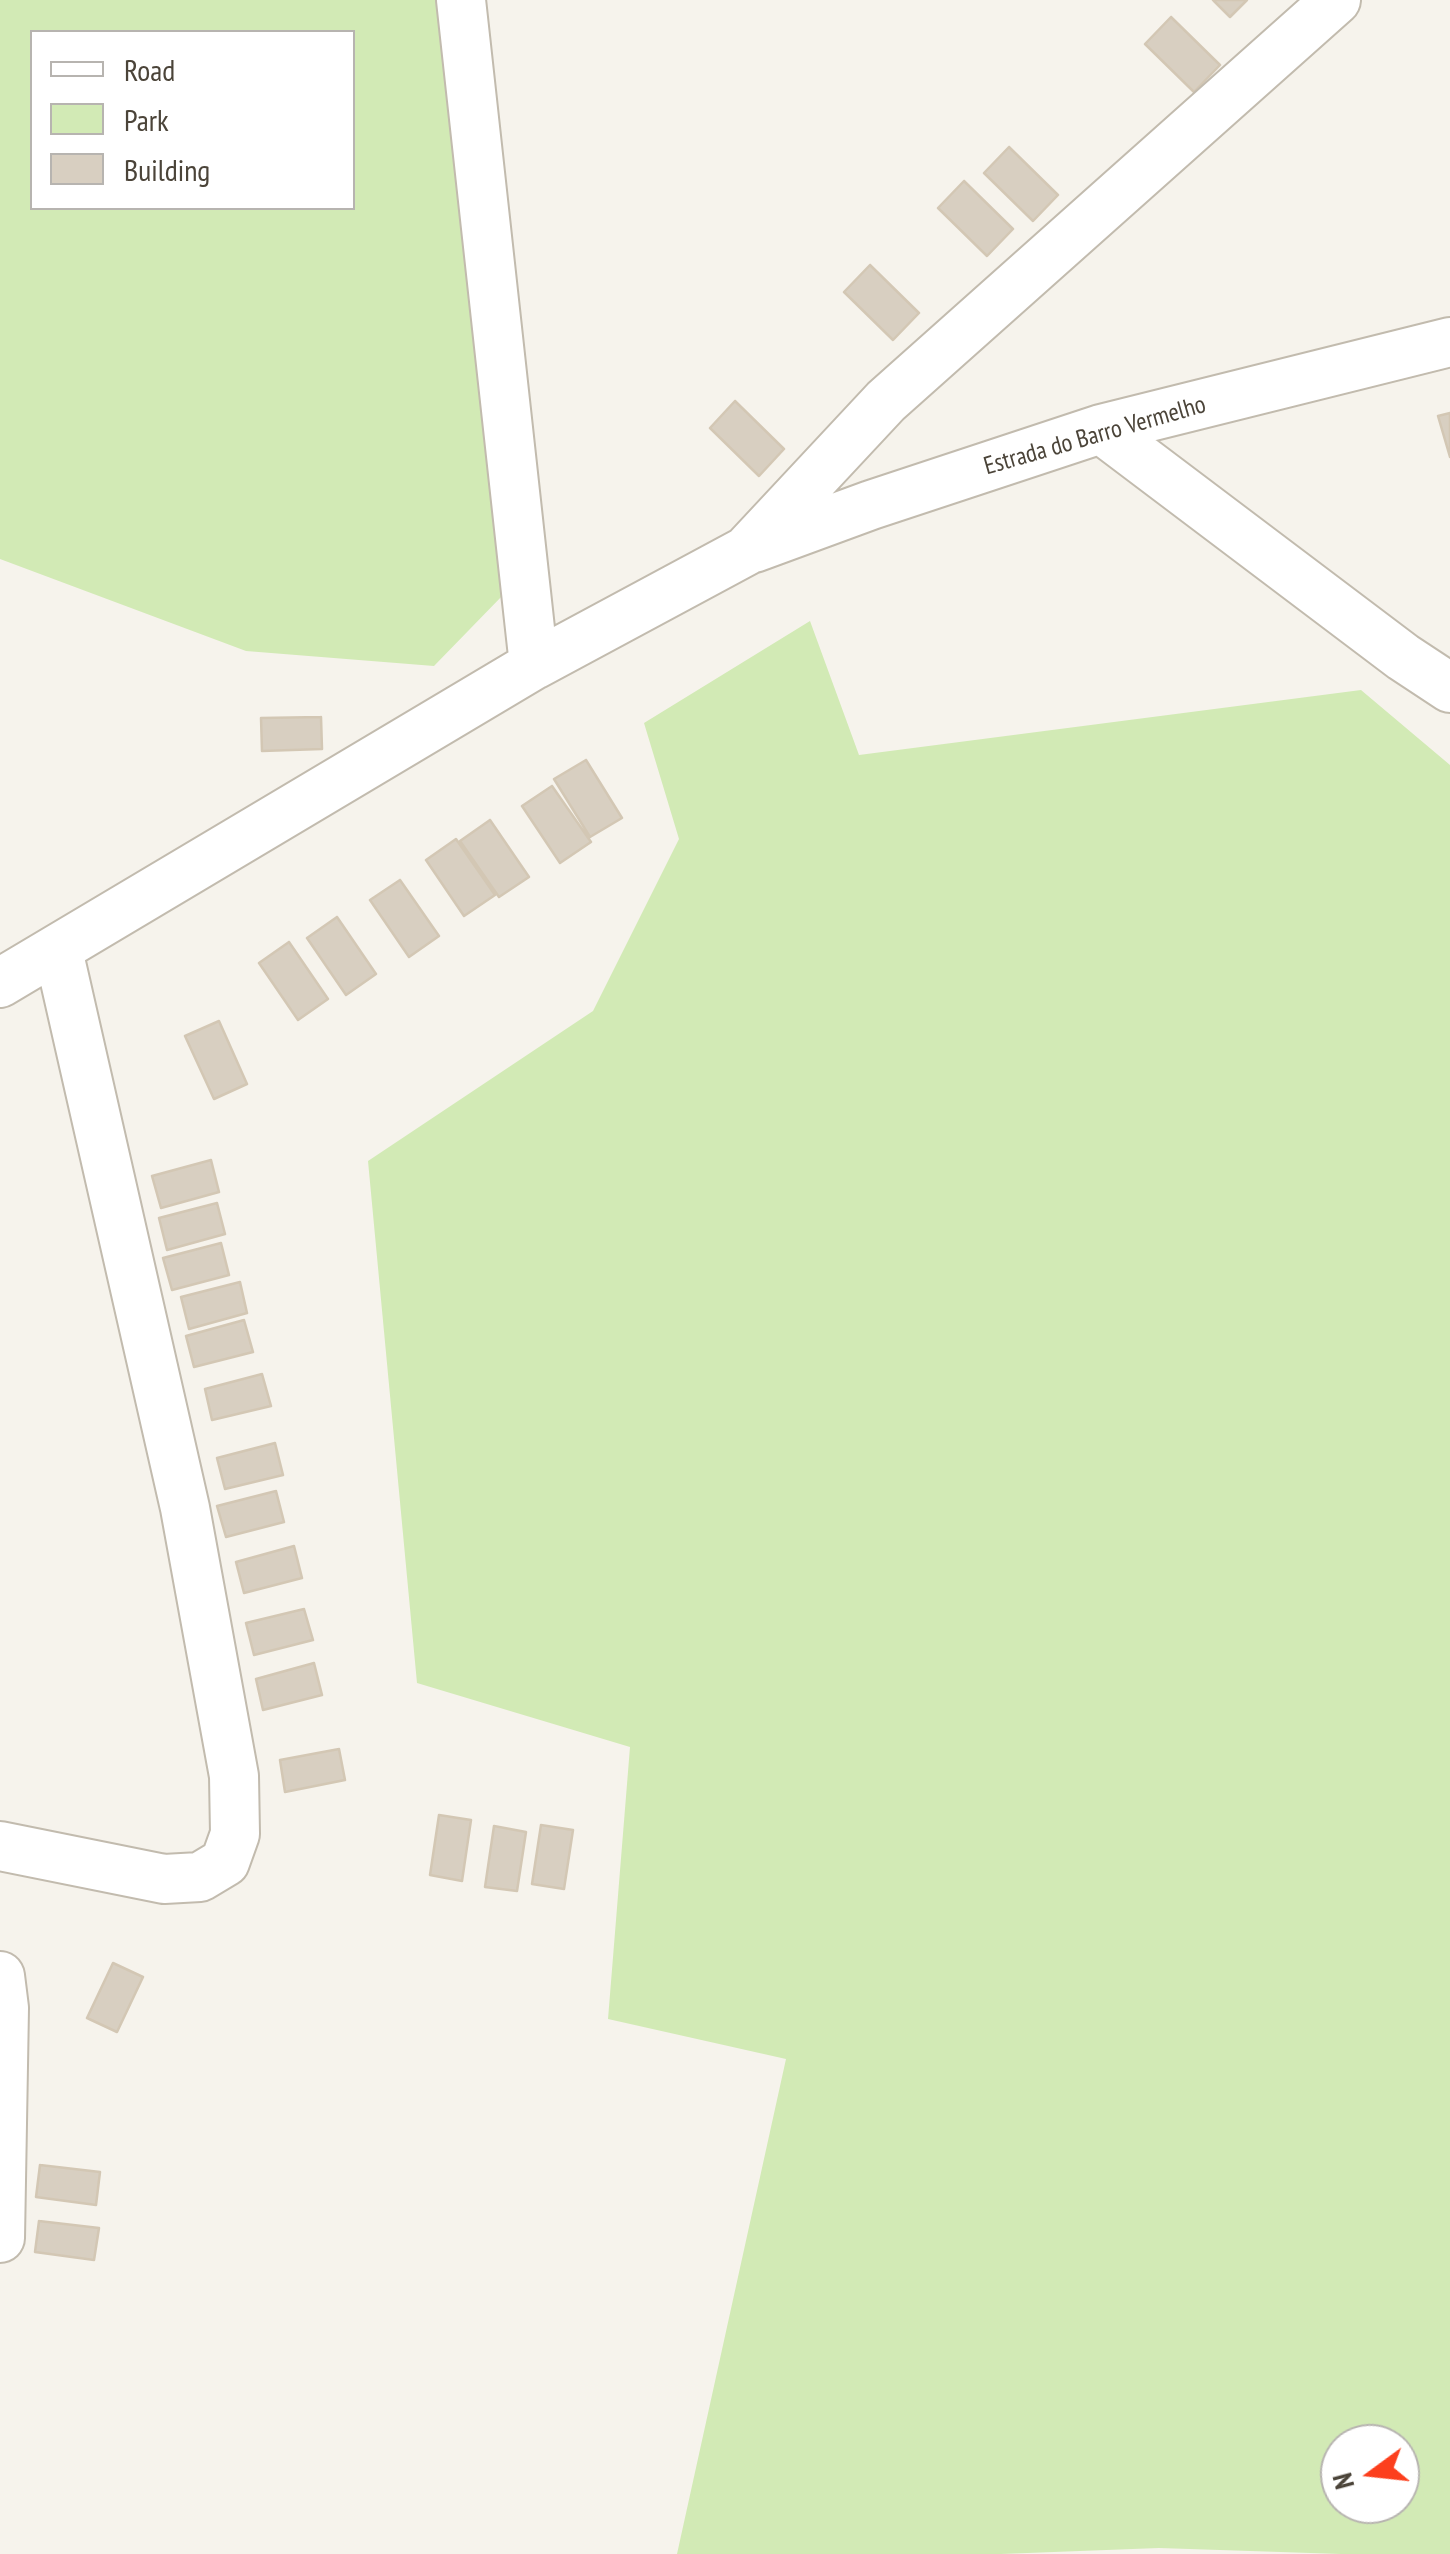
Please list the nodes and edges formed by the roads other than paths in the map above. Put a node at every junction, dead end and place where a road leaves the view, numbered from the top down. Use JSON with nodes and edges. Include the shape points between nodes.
{"nodes":[{"id":1,"x":461,"y":0,"type":"edge"},
{"id":2,"x":1336,"y":0,"type":"edge"},
{"id":3,"x":1450,"y":342,"type":"edge"},
{"id":4,"x":1101,"y":429,"type":"junction"},
{"id":5,"x":746,"y":551,"type":"junction"},
{"id":6,"x":534,"y":665,"type":"junction"},
{"id":7,"x":1450,"y":688,"type":"edge"},
{"id":8,"x":22,"y":966,"type":"edge"},
{"id":9,"x":0,"y":1846,"type":"edge"},
{"id":10,"x":0,"y":1976,"type":"edge"},
{"id":11,"x":0,"y":2238,"type":"edge"}],
"edges":[{"from":1,"to":6,"type":"street"},
{"from":2,"to":5,"type":"street","via":[[886,402]]},
{"from":3,"to":4,"type":"street","name":"Estrada do Barro Vermelho"},
{"from":4,"to":5,"type":"street","name":"Estrada do Barro Vermelho"},
{"from":4,"to":7,"type":"street"},
{"from":5,"to":6,"type":"street"},
{"from":6,"to":8,"type":"street"},
{"from":8,"to":9,"type":"street","via":[[185,1508],[234,1776],[236,1834],[224,1862],[200,1877],[164,1879]]},
{"from":10,"to":11,"type":"street"}]}
